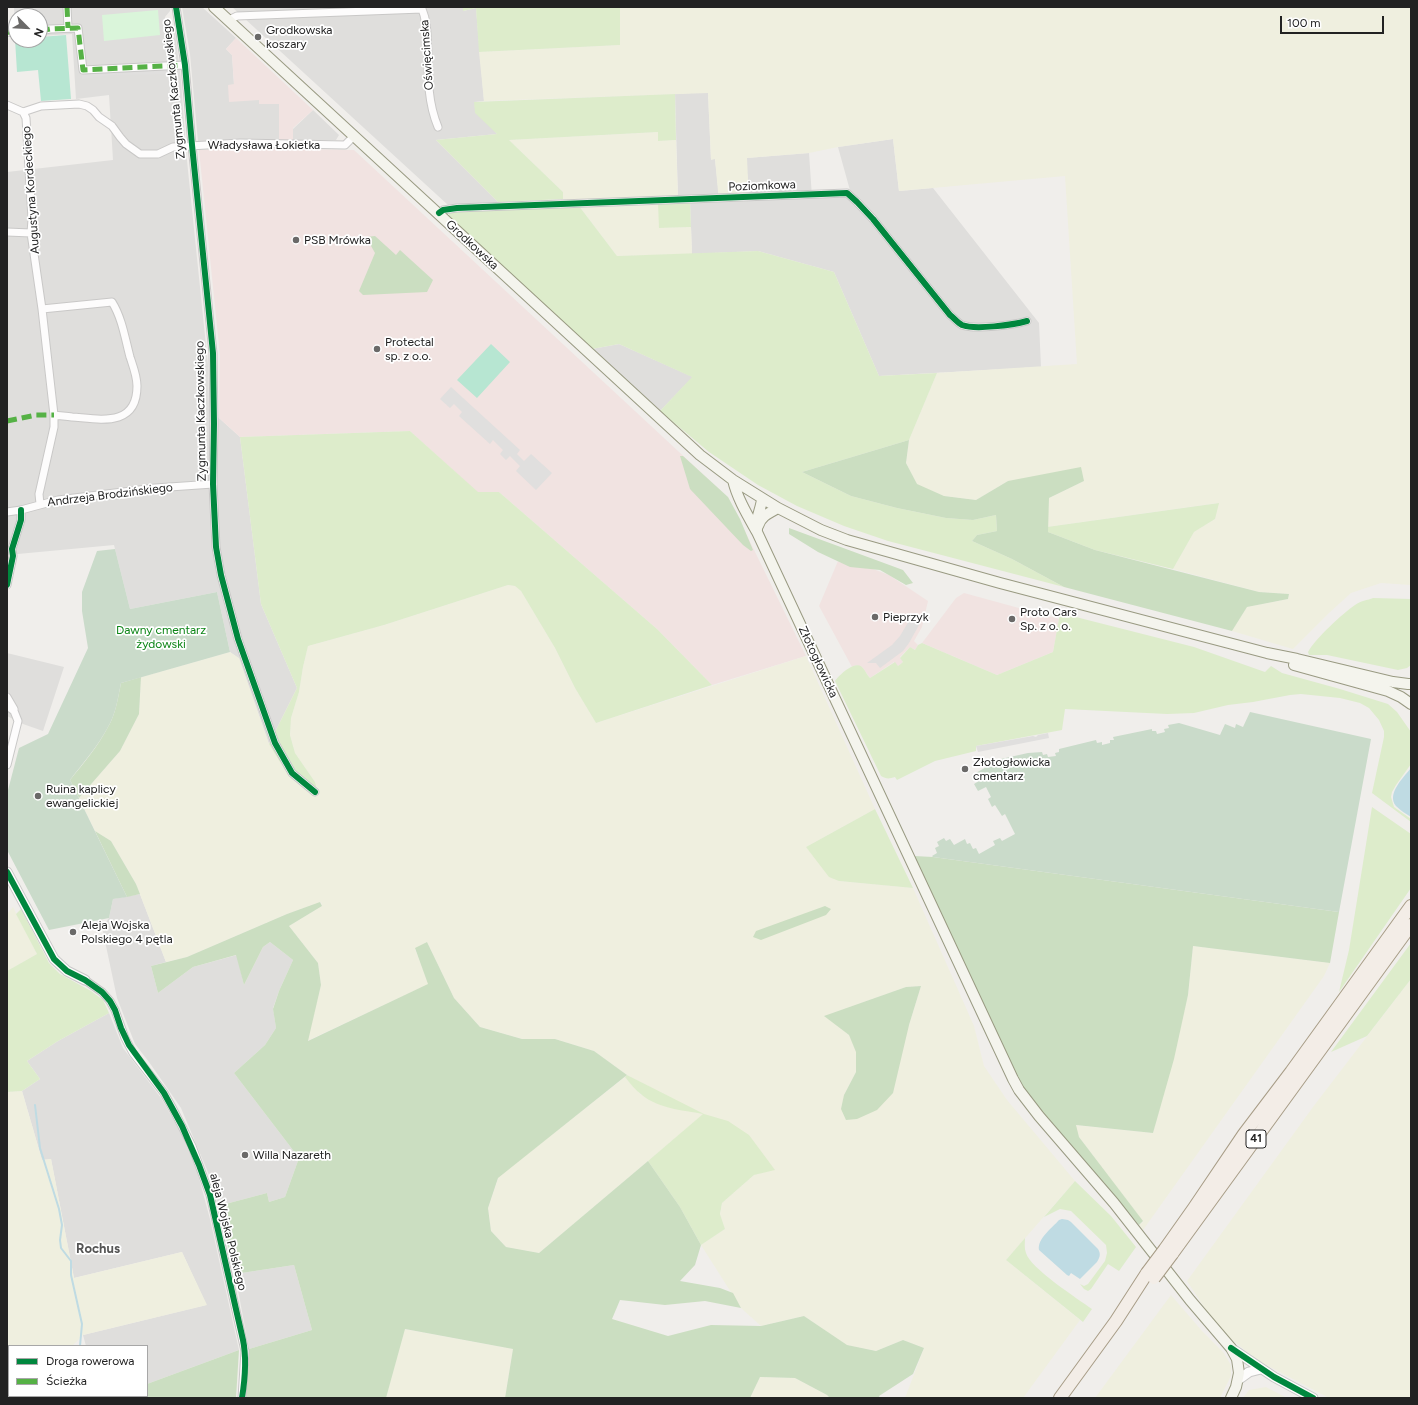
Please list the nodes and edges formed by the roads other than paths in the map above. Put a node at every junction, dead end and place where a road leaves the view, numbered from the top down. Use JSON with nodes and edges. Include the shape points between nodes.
{"nodes":[{"id":1,"x":67,"y":7,"type":"edge"},
{"id":2,"x":176,"y":7,"type":"edge"},
{"id":3,"x":214,"y":7,"type":"edge"},
{"id":4,"x":229,"y":20,"type":"junction"},
{"id":5,"x":68,"y":28,"type":"junction"},
{"id":6,"x":48,"y":29,"type":"edge"},
{"id":7,"x":185,"y":65,"type":"junction"},
{"id":8,"x":7,"y":105,"type":"edge"},
{"id":9,"x":23,"y":112,"type":"junction"},
{"id":10,"x":438,"y":127,"type":"dead end"},
{"id":11,"x":354,"y":136,"type":"junction"},
{"id":12,"x":192,"y":145,"type":"junction"},
{"id":13,"x":439,"y":214,"type":"junction"},
{"id":14,"x":7,"y":232,"type":"edge"},
{"id":15,"x":31,"y":233,"type":"junction"},
{"id":16,"x":42,"y":309,"type":"junction"},
{"id":17,"x":1027,"y":321,"type":"dead end"},
{"id":18,"x":54,"y":415,"type":"junction"},
{"id":19,"x":733,"y":480,"type":"junction"},
{"id":20,"x":213,"y":484,"type":"junction"},
{"id":21,"x":762,"y":499,"type":"junction"},
{"id":22,"x":40,"y":504,"type":"junction"},
{"id":23,"x":778,"y":508,"type":"junction"},
{"id":24,"x":21,"y":510,"type":"junction"},
{"id":25,"x":7,"y":512,"type":"edge"},
{"id":26,"x":748,"y":517,"type":"junction"},
{"id":27,"x":757,"y":532,"type":"junction"},
{"id":28,"x":9,"y":551,"type":"edge"},
{"id":29,"x":7,"y":585,"type":"edge"},
{"id":30,"x":1267,"y":653,"type":"junction"},
{"id":31,"x":1411,"y":684,"type":"edge"},
{"id":32,"x":7,"y":697,"type":"edge"},
{"id":33,"x":1411,"y":704,"type":"edge"},
{"id":34,"x":7,"y":706,"type":"edge"},
{"id":35,"x":14,"y":711,"type":"junction"},
{"id":36,"x":7,"y":765,"type":"edge"},
{"id":37,"x":315,"y":792,"type":"dead end"},
{"id":38,"x":7,"y":872,"type":"edge"},
{"id":39,"x":1411,"y":906,"type":"edge"},
{"id":40,"x":1411,"y":925,"type":"edge"},
{"id":41,"x":85,"y":980,"type":"joint"},
{"id":42,"x":1168,"y":1251,"type":"junction"},
{"id":43,"x":1151,"y":1276,"type":"junction"},
{"id":44,"x":1231,"y":1348,"type":"junction"},
{"id":45,"x":1261,"y":1369,"type":"junction"},
{"id":46,"x":1238,"y":1380,"type":"junction"},
{"id":47,"x":242,"y":1398,"type":"edge"},
{"id":48,"x":1060,"y":1398,"type":"edge"},
{"id":49,"x":1069,"y":1398,"type":"edge"},
{"id":50,"x":1231,"y":1398,"type":"edge"},
{"id":51,"x":1313,"y":1398,"type":"edge"}],
"edges":[{"from":1,"to":5,"type":"street"},
{"from":2,"to":7,"type":"street","name":"Zygmunta Kaczkowskiego"},
{"from":3,"to":4,"type":"main road","name":"Grodkowska"},
{"from":4,"to":10,"type":"street","name":"Oświęcimska","via":[[237,16],[422,9],[426,24],[429,94]]},
{"from":4,"to":11,"type":"main road","name":"Grodkowska"},
{"from":5,"to":6,"type":"street"},
{"from":5,"to":7,"type":"street","name":"Zygmunta Kaczkowskiego","via":[[78,28],[83,70]]},
{"from":7,"to":12,"type":"street","name":"Zygmunta Kaczkowskiego"},
{"from":8,"to":9,"type":"street","name":"Augustyna Kordeckiego"},
{"from":9,"to":12,"type":"street","name":"Władysława Łokietka","via":[[41,106],[87,106],[140,154],[158,154],[173,147]]},
{"from":9,"to":15,"type":"street","name":"Augustyna Kordeckiego","via":[[27,132]]},
{"from":11,"to":12,"type":"street","name":"Władysława Łokietka","via":[[346,145]]},
{"from":11,"to":13,"type":"main road","name":"Grodkowska"},
{"from":12,"to":20,"type":"street","name":"Zygmunta Kaczkowskiego","via":[[213,353]]},
{"from":13,"to":17,"type":"street","name":"Poziomkowa","via":[[443,210],[457,208],[847,193],[873,219],[950,315],[961,324],[969,327],[995,326]]},
{"from":13,"to":19,"type":"main road","name":"Grodkowska","via":[[677,434]]},
{"from":14,"to":15,"type":"street"},
{"from":15,"to":16,"type":"street","name":"Augustyna Kordeckiego"},
{"from":16,"to":18,"type":"street","name":"Augustyna Kordeckiego"},
{"from":16,"to":18,"type":"street","via":[[112,302],[117,310],[137,384],[136,399],[132,406],[126,413],[115,418],[94,420]]},
{"from":18,"to":22,"type":"street","name":"Augustyna Kordeckiego"},
{"from":19,"to":21,"type":"main road","name":"Grodkowska"},
{"from":19,"to":26,"type":"main road","name":"Złotogłowicka"},
{"from":20,"to":22,"type":"street","name":"Andrzeja Brodzińskiego","via":[[127,491]]},
{"from":20,"to":37,"type":"street","name":"Zygmunta Kaczkowskiego","via":[[216,547],[238,640],[275,743],[292,773]]},
{"from":21,"to":23,"type":"main road","name":"Grodkowska"},
{"from":21,"to":26,"type":"main road","via":[[754,504]]},
{"from":21,"to":27,"type":"main road","via":[[756,523]]},
{"from":22,"to":24,"type":"street","name":"Andrzeja Brodzińskiego"},
{"from":23,"to":27,"type":"main road","via":[[760,520]]},
{"from":23,"to":30,"type":"main road","name":"Grodkowska","via":[[821,530],[862,545]]},
{"from":24,"to":25,"type":"street","name":"Andrzeja Brodzińskiego"},
{"from":24,"to":28,"type":"street","via":[[21,520]]},
{"from":26,"to":27,"type":"main road","name":"Złotogłowicka"},
{"from":27,"to":44,"type":"main road","name":"Złotogłowicka","via":[[1019,1090]]},
{"from":28,"to":29,"type":"street","via":[[13,556]]},
{"from":30,"to":31,"type":"main road"},
{"from":30,"to":33,"type":"main road","via":[[1295,665],[1388,691]]},
{"from":32,"to":35,"type":"street"},
{"from":34,"to":35,"type":"street"},
{"from":35,"to":36,"type":"street","via":[[18,721]]},
{"from":38,"to":41,"type":"street","name":"aleja Wojska Polskiego","via":[[54,959],[67,971]]},
{"from":39,"to":42,"type":"main road","number":"41","via":[[1248,1127]]},
{"from":40,"to":42,"type":"main road","number":"41"},
{"from":41,"to":47,"type":"street","name":"aleja Wojska Polskiego","via":[[102,992],[113,1005],[129,1045],[170,1103],[200,1165],[210,1195],[245,1351]]},
{"from":42,"to":43,"type":"main road","number":"41","bridge":true},
{"from":43,"to":48,"type":"main road","number":"41"},
{"from":43,"to":49,"type":"main road","number":"41"},
{"from":44,"to":45,"type":"street"},
{"from":44,"to":46,"type":"main road","via":[[1238,1364]]},
{"from":45,"to":46,"type":"street","via":[[1250,1372]]},
{"from":45,"to":51,"type":"street"},
{"from":46,"to":50,"type":"main road"}]}
